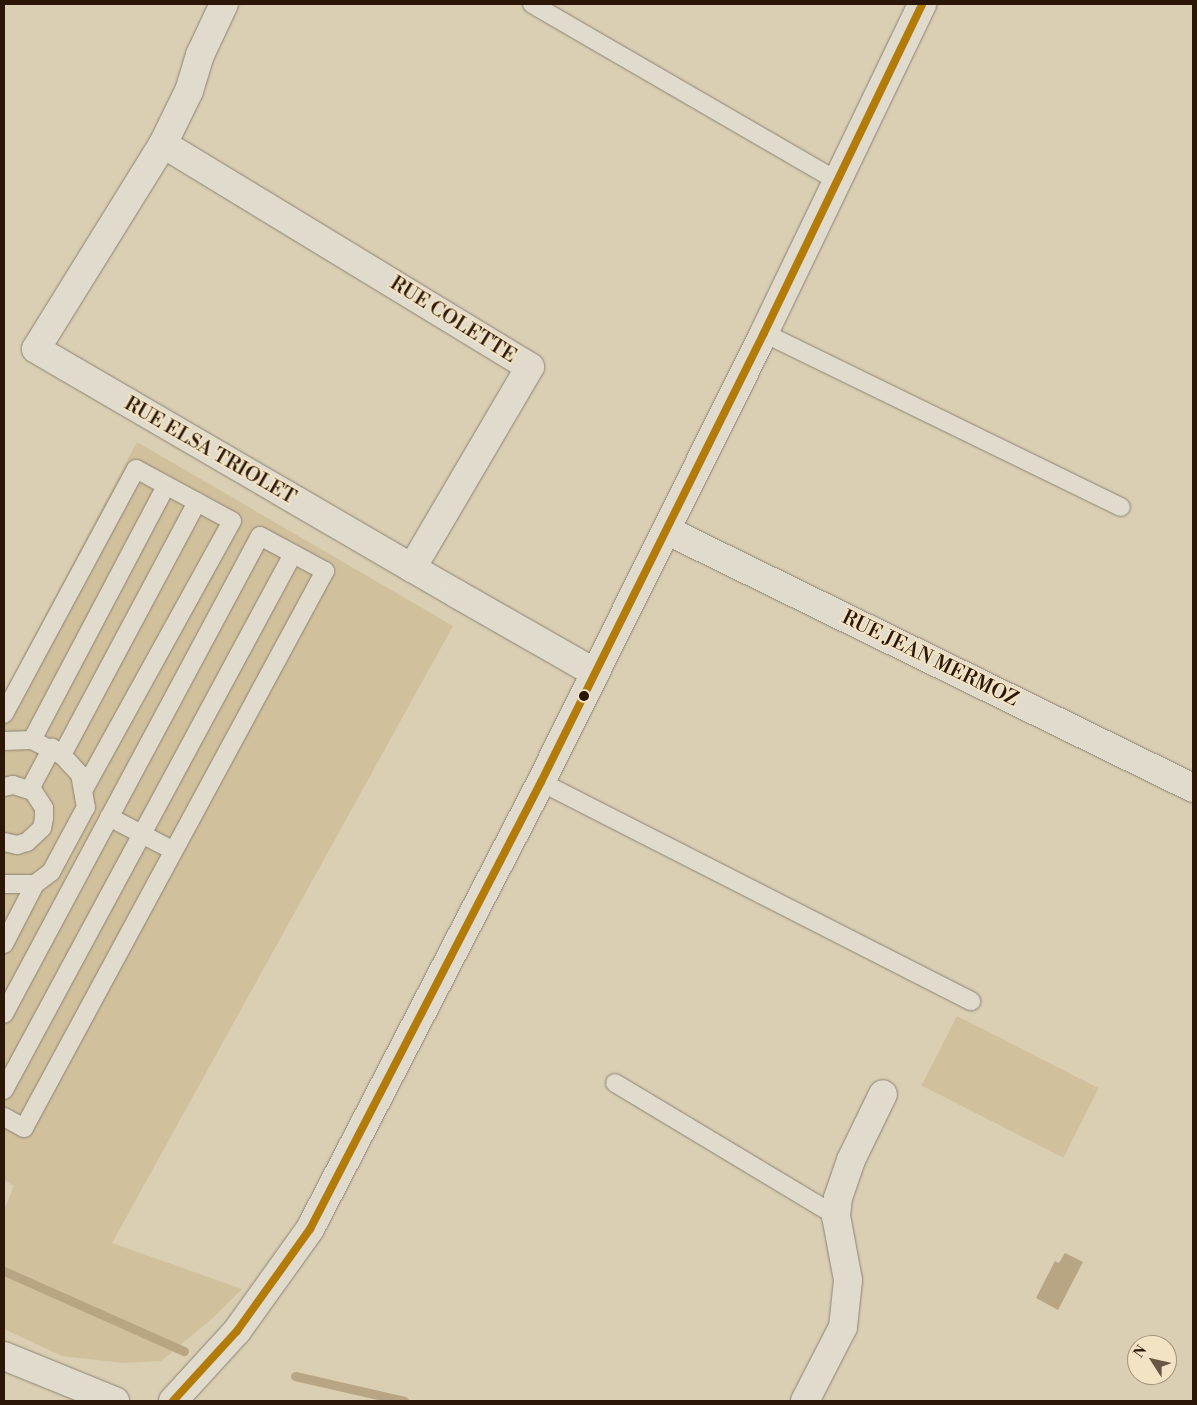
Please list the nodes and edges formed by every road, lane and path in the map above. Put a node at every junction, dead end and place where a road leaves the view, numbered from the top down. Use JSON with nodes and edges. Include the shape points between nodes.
{"nodes":[{"id":1,"x":224,"y":4,"type":"edge"},
{"id":2,"x":532,"y":4,"type":"edge"},
{"id":3,"x":922,"y":4,"type":"edge"},
{"id":4,"x":163,"y":144,"type":"junction"},
{"id":5,"x":837,"y":181,"type":"junction"},
{"id":6,"x":764,"y":333,"type":"junction"},
{"id":7,"x":166,"y":486,"type":"junction"},
{"id":8,"x":197,"y":502,"type":"junction"},
{"id":9,"x":1121,"y":507,"type":"dead end"},
{"id":10,"x":666,"y":530,"type":"junction"},
{"id":11,"x":293,"y":554,"type":"junction"},
{"id":12,"x":412,"y":568,"type":"junction"},
{"id":13,"x":594,"y":672,"type":"junction"},
{"id":14,"x":4,"y":714,"type":"edge"},
{"id":15,"x":32,"y":740,"type":"junction"},
{"id":16,"x":4,"y":741,"type":"edge"},
{"id":17,"x":57,"y":752,"type":"junction"},
{"id":18,"x":540,"y":782,"type":"junction"},
{"id":19,"x":4,"y":787,"type":"edge"},
{"id":20,"x":1193,"y":788,"type":"edge"},
{"id":21,"x":30,"y":789,"type":"junction"},
{"id":22,"x":84,"y":789,"type":"junction"},
{"id":23,"x":109,"y":817,"type":"junction"},
{"id":24,"x":42,"y":828,"type":"junction"},
{"id":25,"x":142,"y":834,"type":"junction"},
{"id":26,"x":4,"y":842,"type":"edge"},
{"id":27,"x":68,"y":842,"type":"junction"},
{"id":28,"x":172,"y":850,"type":"junction"},
{"id":29,"x":4,"y":884,"type":"edge"},
{"id":30,"x":35,"y":884,"type":"junction"},
{"id":31,"x":4,"y":944,"type":"edge"},
{"id":32,"x":971,"y":1001,"type":"dead end"},
{"id":33,"x":4,"y":1014,"type":"edge"},
{"id":34,"x":615,"y":1083,"type":"dead end"},
{"id":35,"x":4,"y":1090,"type":"edge"},
{"id":36,"x":883,"y":1094,"type":"dead end"},
{"id":37,"x":4,"y":1117,"type":"edge"},
{"id":38,"x":836,"y":1216,"type":"junction"},
{"id":39,"x":4,"y":1356,"type":"edge"},
{"id":40,"x":115,"y":1401,"type":"edge"},
{"id":41,"x":173,"y":1401,"type":"edge"},
{"id":42,"x":805,"y":1401,"type":"edge"}],
"edges":[{"from":1,"to":4,"type":"street","name":"RUE ELSA TRIOLET","via":[[200,55],[189,91]]},
{"from":2,"to":5,"type":"lane"},
{"from":3,"to":5,"type":"street"},
{"from":4,"to":12,"type":"street","name":"RUE COLETTE","via":[[530,367]]},
{"from":4,"to":12,"type":"street","name":"RUE ELSA TRIOLET","via":[[36,349]]},
{"from":5,"to":6,"type":"street"},
{"from":6,"to":9,"type":"lane"},
{"from":6,"to":10,"type":"street"},
{"from":7,"to":8,"type":"lane"},
{"from":7,"to":14,"type":"lane","via":[[136,469]]},
{"from":7,"to":15,"type":"lane"},
{"from":8,"to":17,"type":"lane"},
{"from":8,"to":22,"type":"lane","via":[[232,521]]},
{"from":10,"to":13,"type":"street"},
{"from":10,"to":20,"type":"street","name":"RUE JEAN MERMOZ"},
{"from":11,"to":23,"type":"lane","via":[[260,536]]},
{"from":11,"to":25,"type":"lane"},
{"from":11,"to":28,"type":"lane","via":[[325,571]]},
{"from":12,"to":13,"type":"street","name":"RUE ELSA TRIOLET"},
{"from":13,"to":18,"type":"street"},
{"from":15,"to":16,"type":"lane"},
{"from":15,"to":17,"type":"lane"},
{"from":17,"to":21,"type":"lane"},
{"from":17,"to":22,"type":"lane","via":[[80,774]]},
{"from":18,"to":32,"type":"lane"},
{"from":18,"to":41,"type":"street","via":[[310,1229],[238,1331]]},
{"from":19,"to":21,"type":"lane","via":[[13,785]]},
{"from":21,"to":24,"type":"lane","via":[[40,798],[44,808]]},
{"from":22,"to":27,"type":"lane","via":[[86,807]]},
{"from":23,"to":25,"type":"lane"},
{"from":23,"to":33,"type":"lane"},
{"from":24,"to":26,"type":"lane","via":[[27,842],[17,845]]},
{"from":24,"to":27,"type":"lane"},
{"from":25,"to":28,"type":"lane"},
{"from":25,"to":35,"type":"lane"},
{"from":27,"to":30,"type":"lane","via":[[51,872]]},
{"from":28,"to":37,"type":"lane","via":[[24,1128]]},
{"from":29,"to":30,"type":"lane"},
{"from":30,"to":31,"type":"lane"},
{"from":34,"to":38,"type":"lane"},
{"from":36,"to":38,"type":"street","via":[[851,1160]]},
{"from":38,"to":42,"type":"street","via":[[848,1280],[845,1319]]},
{"from":39,"to":40,"type":"street"}]}
